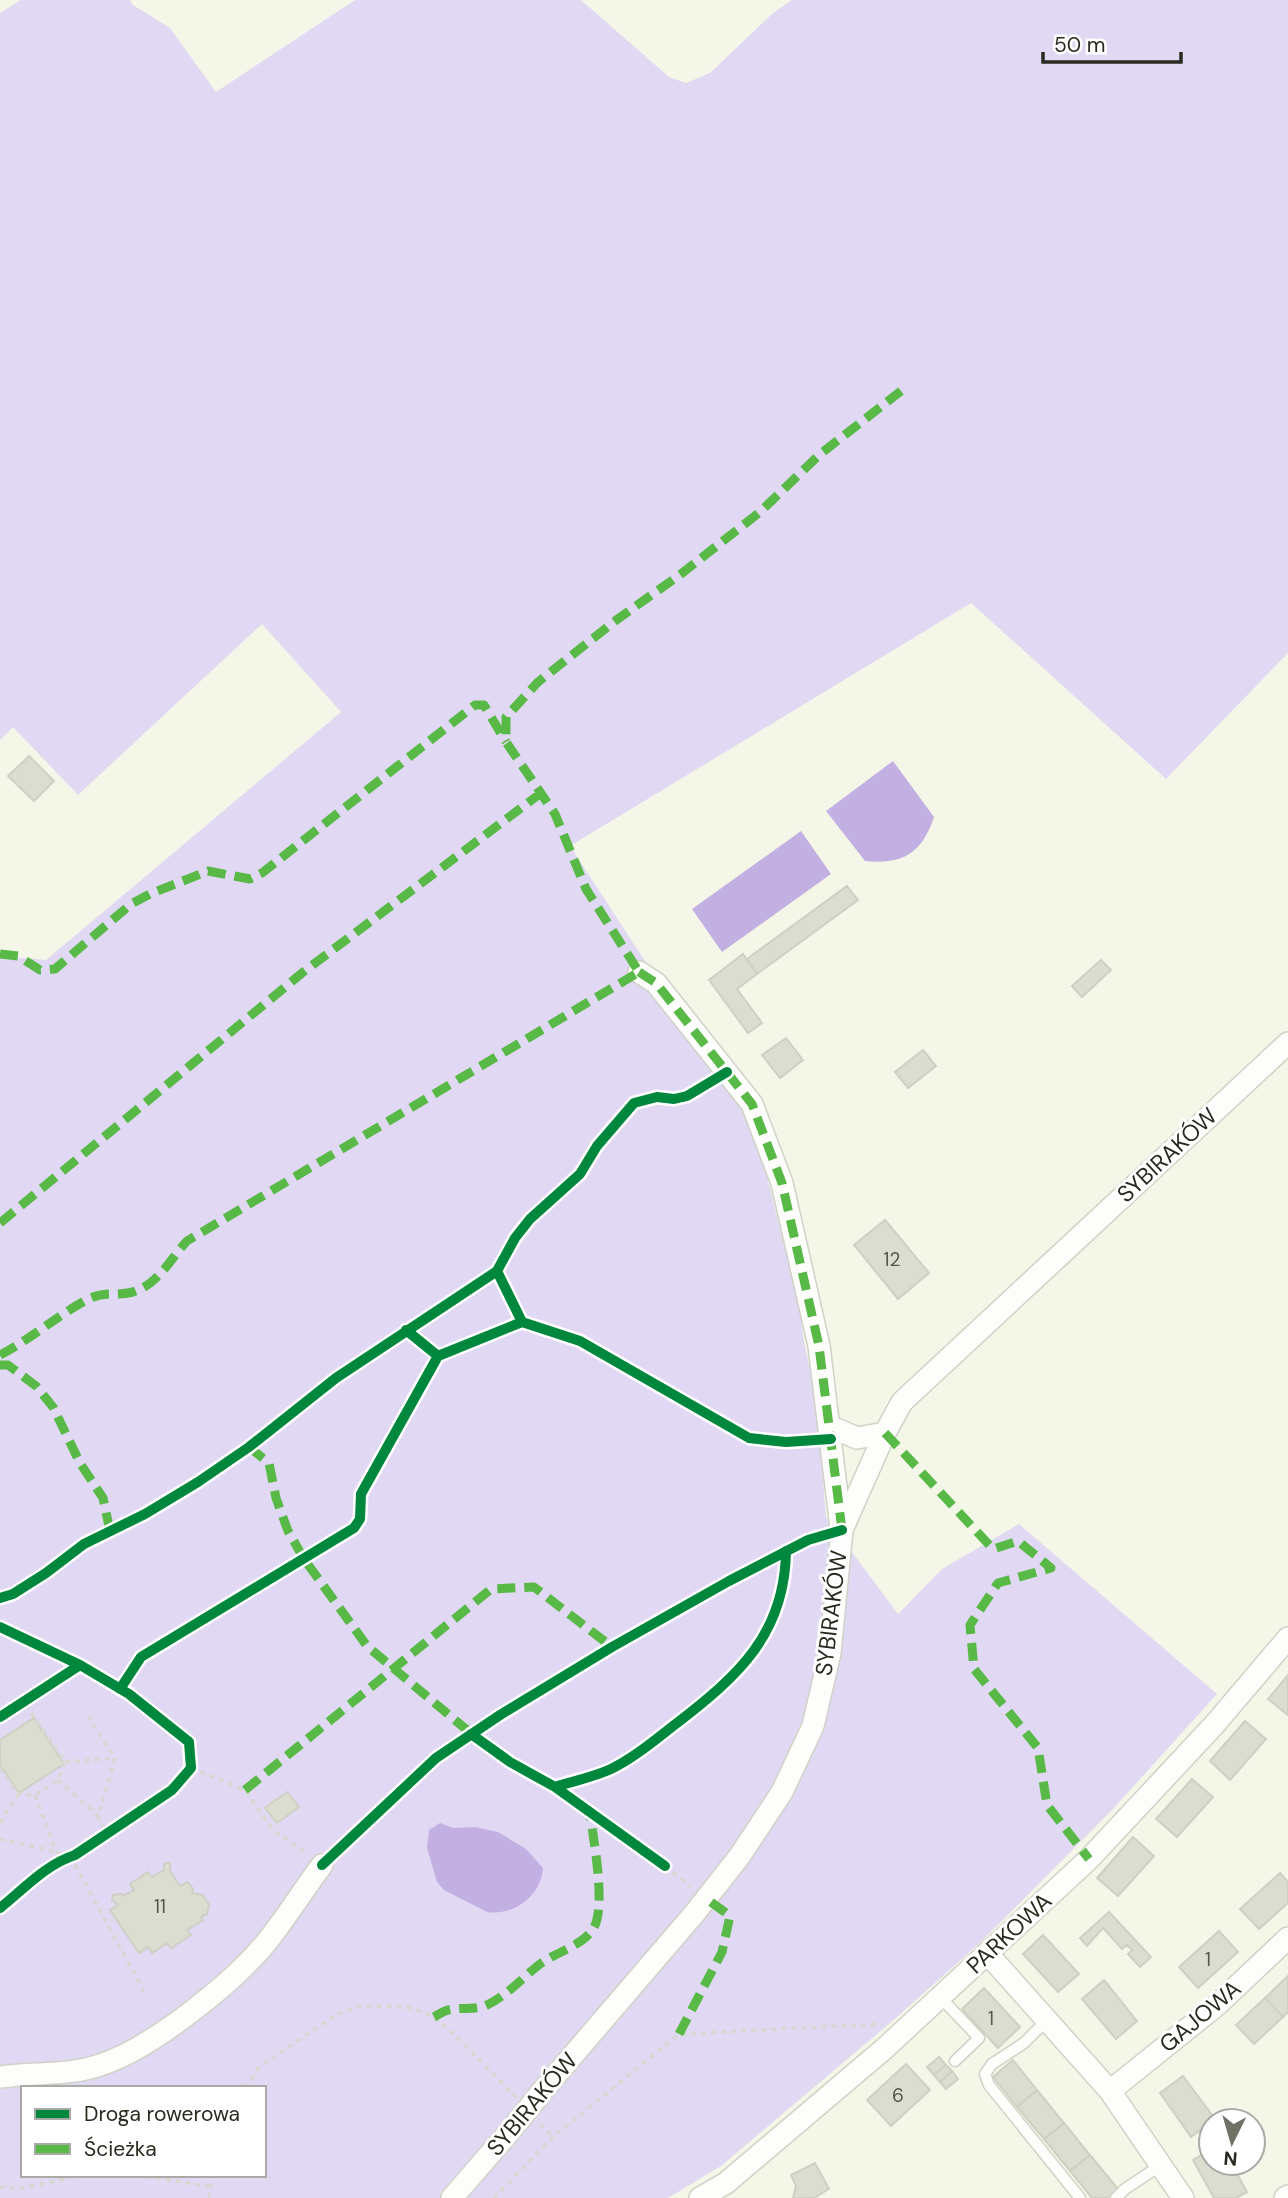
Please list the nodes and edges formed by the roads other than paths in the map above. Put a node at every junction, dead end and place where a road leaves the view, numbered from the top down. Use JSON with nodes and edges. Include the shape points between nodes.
{"nodes":[{"id":1,"x":639,"y":972,"type":"dead end"},
{"id":2,"x":1288,"y":1043,"type":"edge"},
{"id":3,"x":829,"y":1426,"type":"junction"},
{"id":4,"x":885,"y":1433,"type":"junction"},
{"id":5,"x":842,"y":1530,"type":"junction"},
{"id":6,"x":1288,"y":1638,"type":"edge"},
{"id":7,"x":322,"y":1865,"type":"road end"},
{"id":8,"x":1288,"y":1938,"type":"edge"},
{"id":9,"x":987,"y":1952,"type":"junction"},
{"id":10,"x":940,"y":1997,"type":"junction"},
{"id":11,"x":1047,"y":2020,"type":"junction"},
{"id":12,"x":955,"y":2061,"type":"dead end"},
{"id":13,"x":0,"y":2077,"type":"edge"},
{"id":14,"x":1110,"y":2091,"type":"junction"},
{"id":15,"x":1161,"y":2165,"type":"junction"},
{"id":16,"x":730,"y":2190,"type":"edge"},
{"id":17,"x":452,"y":2198,"type":"edge"},
{"id":18,"x":701,"y":2198,"type":"edge"},
{"id":19,"x":1080,"y":2198,"type":"edge"},
{"id":20,"x":1116,"y":2198,"type":"edge"},
{"id":21,"x":1183,"y":2198,"type":"edge"}],
"edges":[{"from":1,"to":3,"type":"street","via":[[656,983],[752,1104],[782,1182],[819,1346]]},
{"from":2,"to":4,"type":"street","name":"SYBIRAKÓW","via":[[902,1402]]},
{"from":3,"to":4,"type":"street","via":[[857,1438]]},
{"from":3,"to":5,"type":"street"},
{"from":4,"to":5,"type":"street","name":"SYBIRAKÓW"},
{"from":5,"to":17,"type":"street","name":"SYBIRAKÓW","bridge":true,"via":[[830,1653],[813,1726],[782,1792],[706,1899]]},
{"from":6,"to":9,"type":"street","name":"PARKOWA","via":[[1089,1859]]},
{"from":7,"to":13,"type":"street","via":[[245,1965],[168,2028],[98,2067]]},
{"from":8,"to":14,"type":"street","name":"GAJOWA","via":[[1217,2005]]},
{"from":9,"to":10,"type":"street","name":"PARKOWA"},
{"from":9,"to":11,"type":"street"},
{"from":10,"to":12,"type":"lane","via":[[979,2038]]},
{"from":10,"to":16,"type":"street","name":"PARKOWA"},
{"from":11,"to":14,"type":"street"},
{"from":11,"to":19,"type":"lane","via":[[985,2074],[989,2085]]},
{"from":14,"to":15,"type":"street"},
{"from":15,"to":20,"type":"lane"},
{"from":15,"to":21,"type":"street"},
{"from":16,"to":18,"type":"street","name":"PARKOWA"}]}
